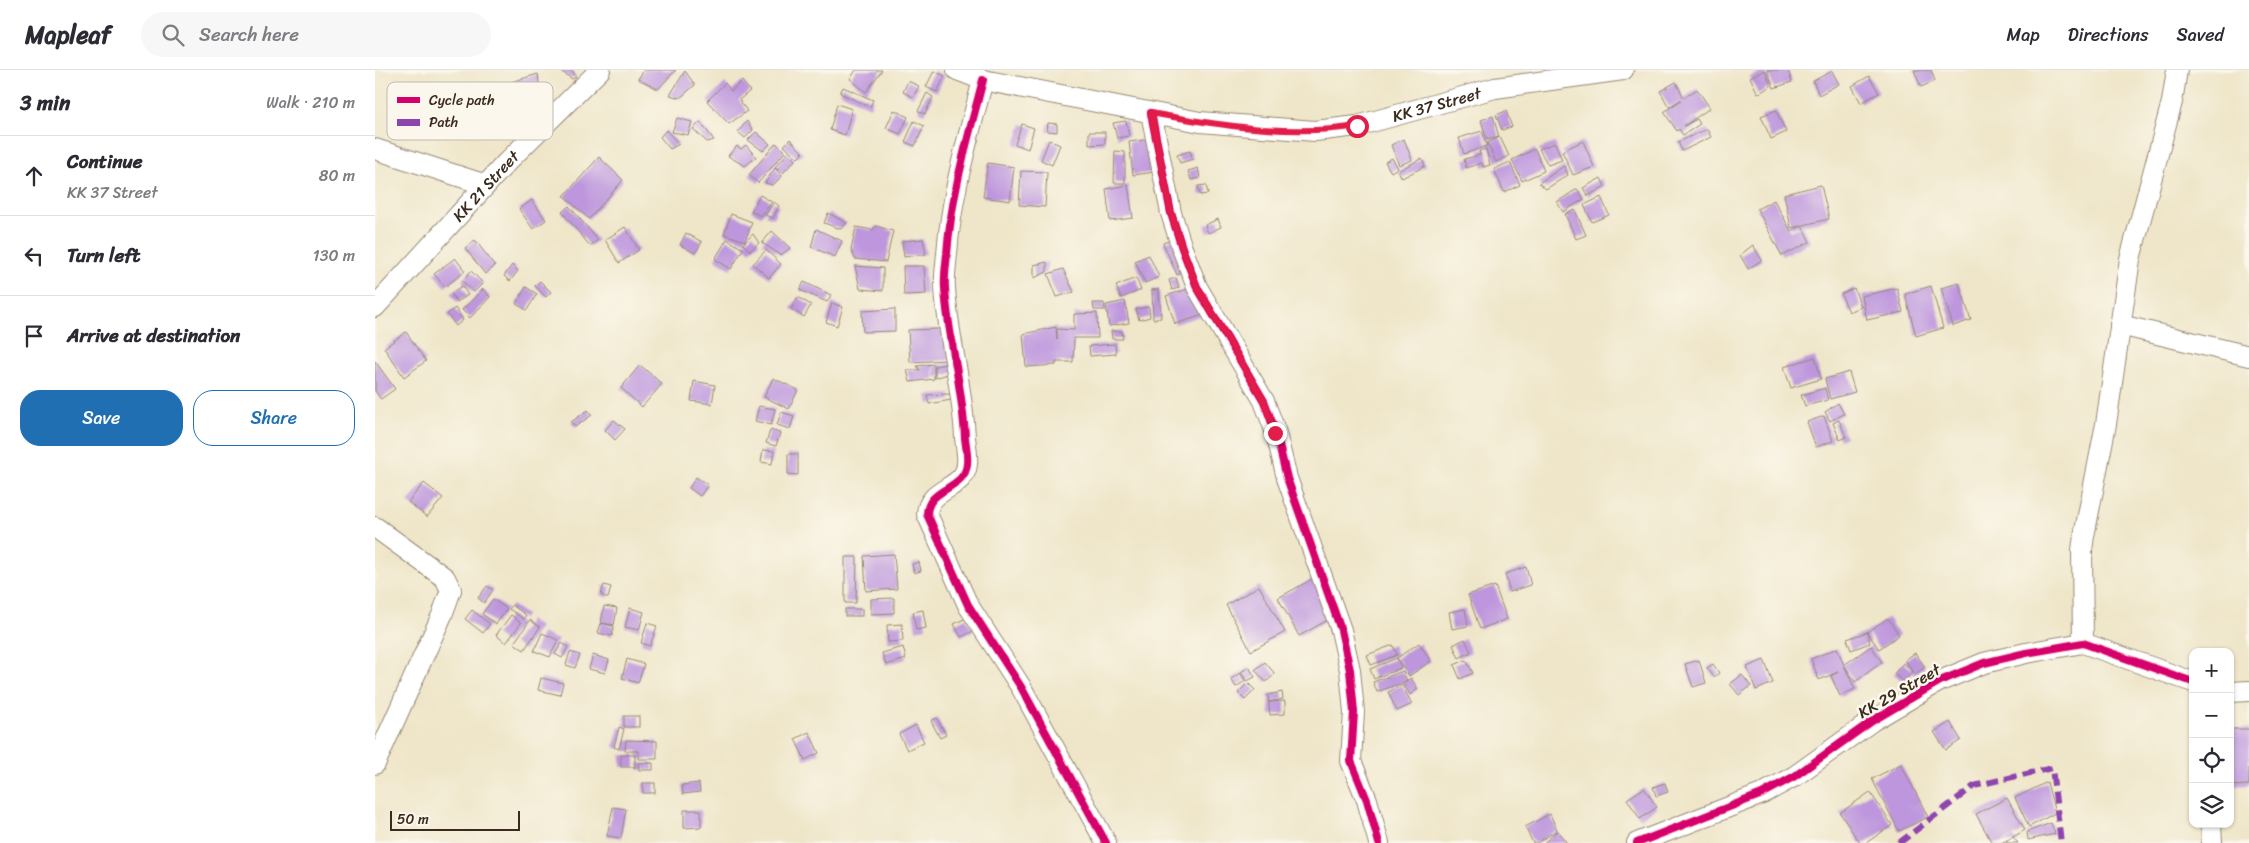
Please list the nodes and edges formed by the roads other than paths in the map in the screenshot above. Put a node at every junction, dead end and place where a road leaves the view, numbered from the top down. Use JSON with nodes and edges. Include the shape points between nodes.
{"nodes":[{"id":1,"x":600,"y":70,"type":"edge"},
{"id":2,"x":957,"y":70,"type":"edge"},
{"id":3,"x":1623,"y":70,"type":"edge"},
{"id":4,"x":2177,"y":70,"type":"edge"},
{"id":5,"x":983,"y":80,"type":"junction"},
{"id":6,"x":1151,"y":113,"type":"junction"},
{"id":7,"x":553,"y":117,"type":"edge"},
{"id":8,"x":531,"y":140,"type":"edge"},
{"id":9,"x":375,"y":149,"type":"edge"},
{"id":10,"x":486,"y":185,"type":"junction"},
{"id":11,"x":375,"y":307,"type":"edge"},
{"id":12,"x":2120,"y":325,"type":"junction"},
{"id":13,"x":2249,"y":356,"type":"edge"},
{"id":14,"x":375,"y":527,"type":"edge"},
{"id":15,"x":2083,"y":643,"type":"junction"},
{"id":16,"x":2189,"y":681,"type":"edge"},
{"id":17,"x":2249,"y":691,"type":"edge"},
{"id":18,"x":2234,"y":692,"type":"edge"},
{"id":19,"x":375,"y":764,"type":"edge"},
{"id":20,"x":2211,"y":828,"type":"edge"},
{"id":21,"x":1107,"y":843,"type":"edge"},
{"id":22,"x":1379,"y":843,"type":"edge"},
{"id":23,"x":1637,"y":843,"type":"edge"},
{"id":24,"x":2212,"y":843,"type":"edge"}],
"edges":[{"from":1,"to":7,"type":"street","name":"KK 21 Street"},
{"from":2,"to":5,"type":"street","name":"KK 37 Street"},
{"from":3,"to":6,"type":"street","name":"KK 37 Street","via":[[1495,88],[1333,130],[1200,122]]},
{"from":4,"to":12,"type":"street","via":[[2172,102],[2130,259]]},
{"from":5,"to":6,"type":"street","name":"KK 37 Street"},
{"from":5,"to":21,"type":"street","via":[[961,162],[948,234],[944,286],[964,418],[967,465],[959,480],[931,499],[927,514],[968,605],[1021,687]]},
{"from":6,"to":22,"type":"street","via":[[1171,213],[1182,248],[1197,287],[1264,401],[1287,478],[1341,630],[1351,670],[1353,695],[1351,761],[1367,800]]},
{"from":8,"to":10,"type":"street","name":"KK 21 Street"},
{"from":9,"to":10,"type":"street"},
{"from":10,"to":11,"type":"street","name":"KK 21 Street"},
{"from":12,"to":13,"type":"street"},
{"from":12,"to":15,"type":"street","via":[[2106,424],[2082,550]]},
{"from":14,"to":19,"type":"street","via":[[445,578],[451,590]]},
{"from":15,"to":16,"type":"street","name":"KK 29 Street"},
{"from":15,"to":23,"type":"street","name":"KK 29 Street","via":[[1984,663],[1940,681],[1872,721],[1795,776],[1763,794]]},
{"from":17,"to":18,"type":"street"},
{"from":20,"to":24,"type":"street"}]}
